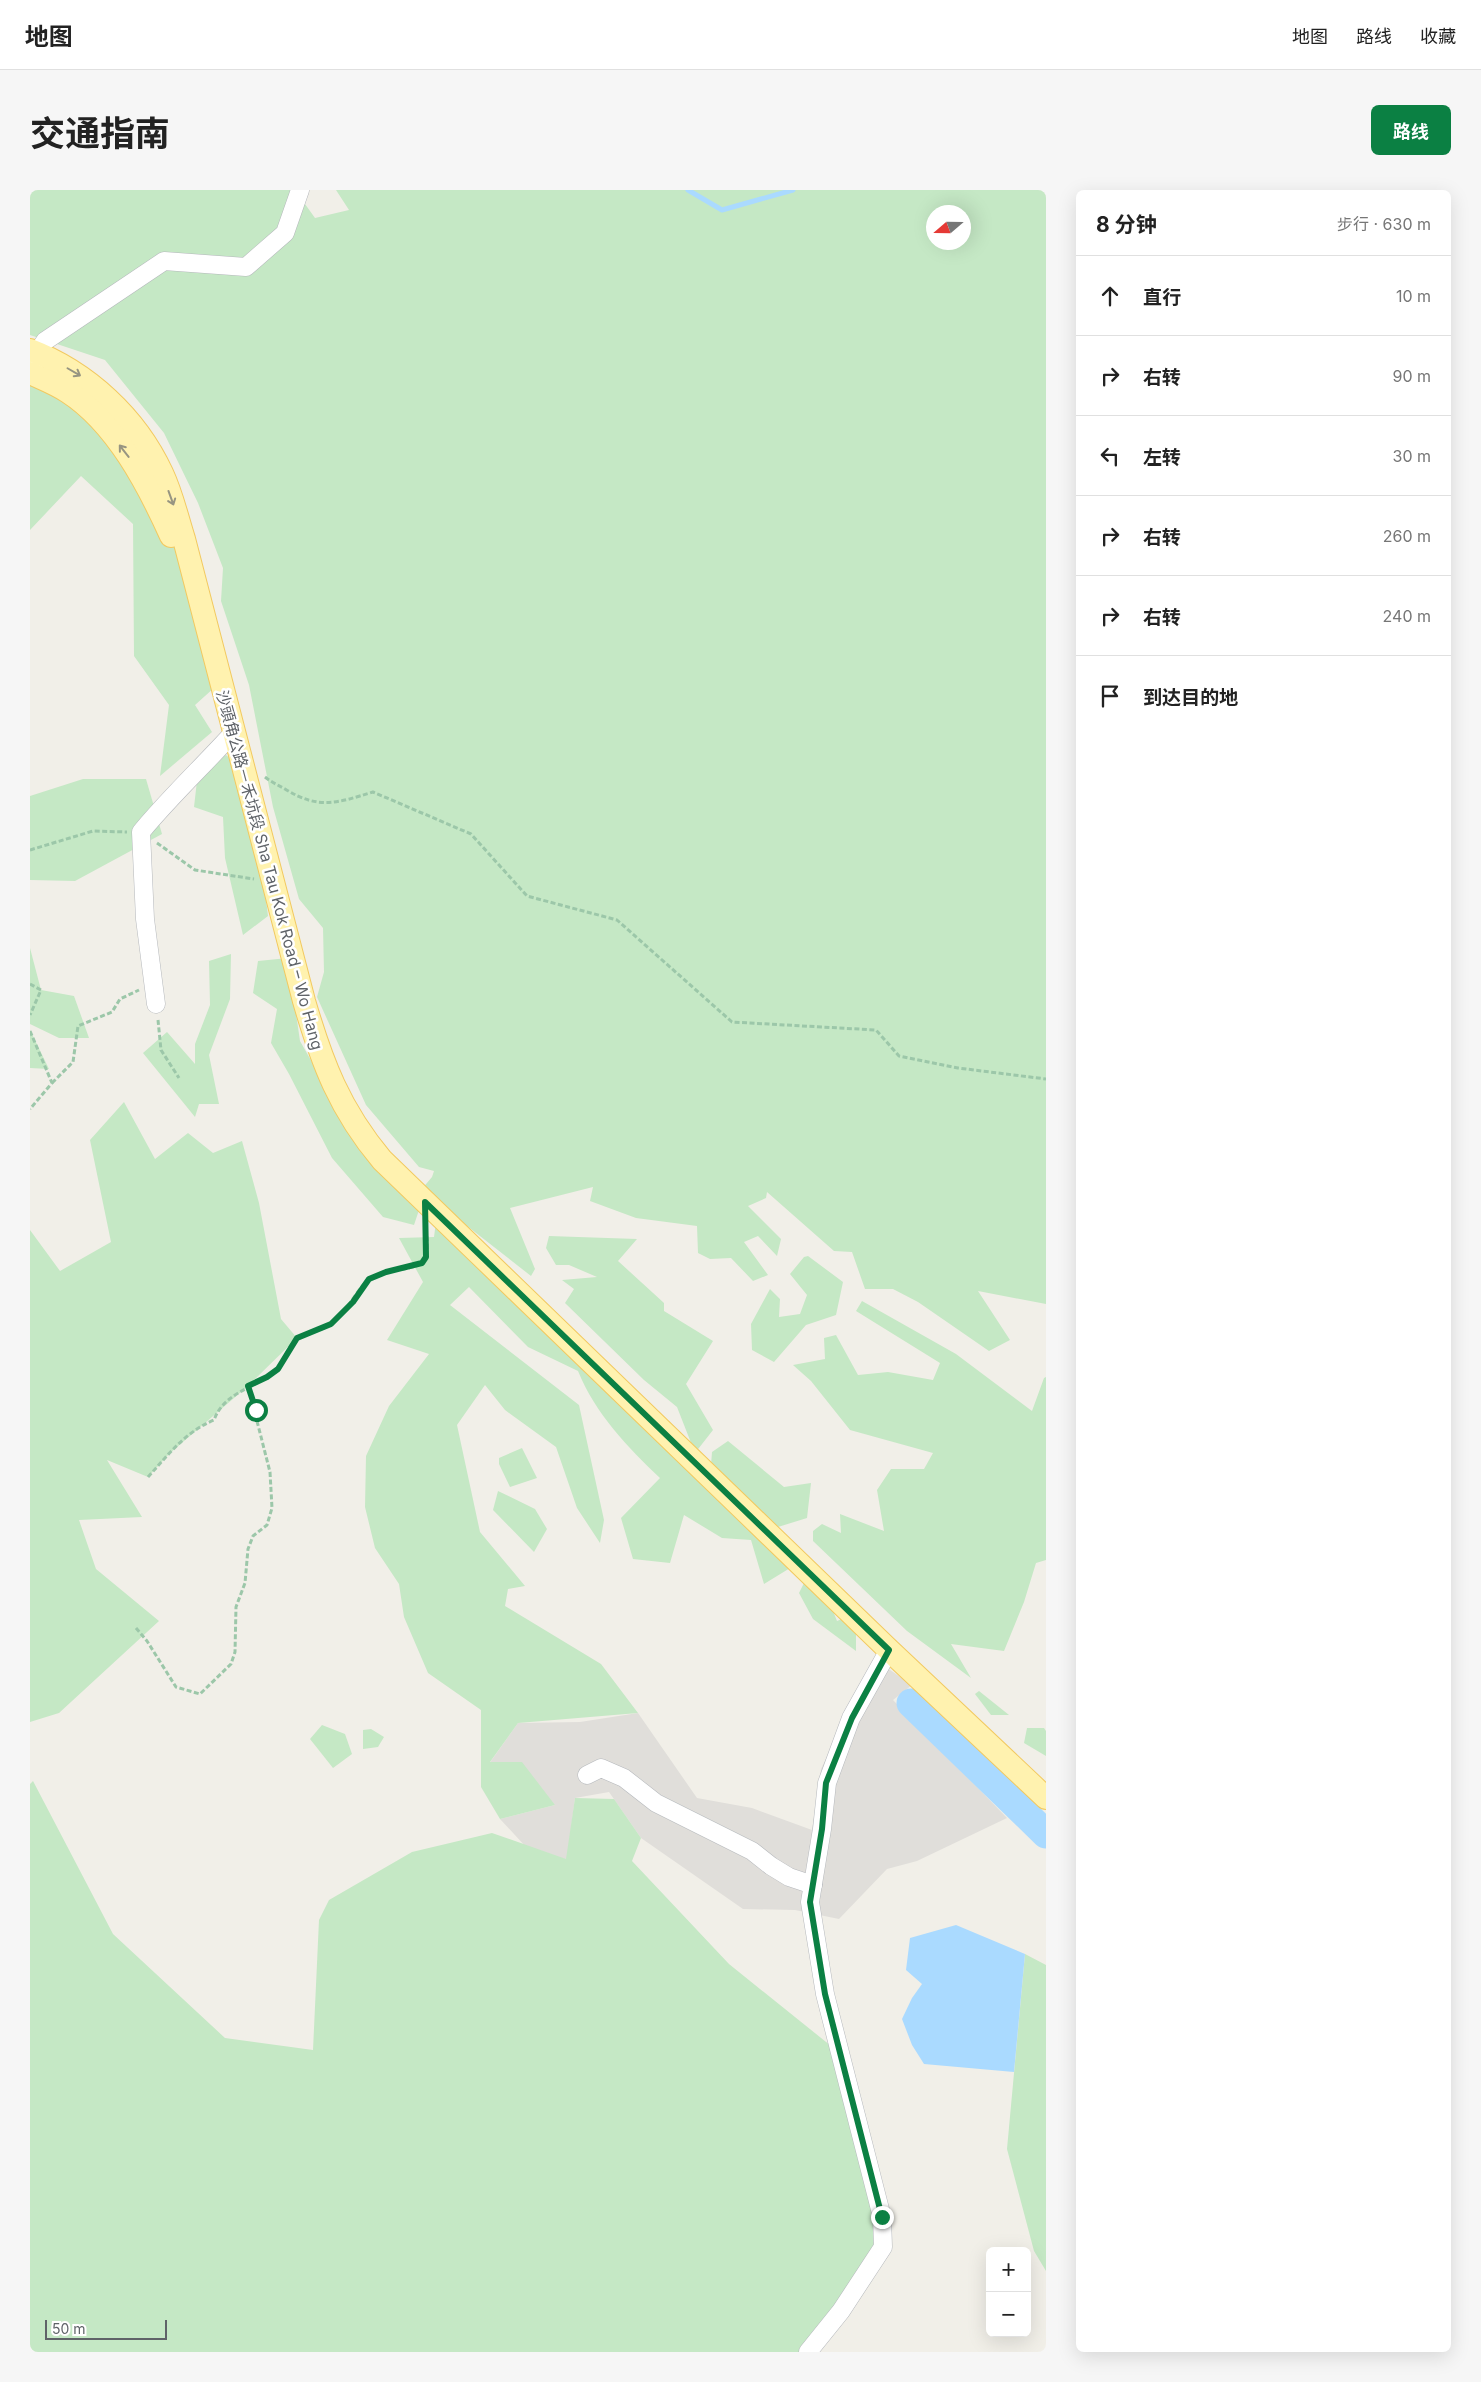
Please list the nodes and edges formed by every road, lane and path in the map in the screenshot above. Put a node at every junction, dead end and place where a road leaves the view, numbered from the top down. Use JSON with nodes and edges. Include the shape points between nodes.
{"nodes":[{"id":1,"x":300,"y":190,"type":"edge"},
{"id":2,"x":32,"y":362,"type":"edge"},
{"id":3,"x":232,"y":733,"type":"junction"},
{"id":4,"x":239,"y":757,"type":"junction"},
{"id":5,"x":141,"y":832,"type":"junction"},
{"id":6,"x":30,"y":850,"type":"edge"},
{"id":7,"x":272,"y":882,"type":"junction"},
{"id":8,"x":30,"y":984,"type":"edge"},
{"id":9,"x":145,"y":987,"type":"dead end"},
{"id":10,"x":156,"y":1004,"type":"joint"},
{"id":11,"x":30,"y":1015,"type":"edge"},
{"id":12,"x":30,"y":1031,"type":"edge"},
{"id":13,"x":179,"y":1078,"type":"dead end"},
{"id":14,"x":1046,"y":1079,"type":"edge"},
{"id":15,"x":52,"y":1083,"type":"junction"},
{"id":16,"x":30,"y":1109,"type":"edge"},
{"id":17,"x":425,"y":1202,"type":"junction"},
{"id":18,"x":248,"y":1386,"type":"junction"},
{"id":19,"x":148,"y":1477,"type":"dead end"},
{"id":20,"x":136,"y":1628,"type":"dead end"},
{"id":21,"x":889,"y":1650,"type":"junction"},
{"id":22,"x":587,"y":1775,"type":"dead end"},
{"id":23,"x":1046,"y":1798,"type":"edge"},
{"id":24,"x":813,"y":1885,"type":"junction"},
{"id":25,"x":808,"y":2352,"type":"edge"}],
"edges":[{"from":1,"to":2,"type":"street","via":[[285,233],[246,266],[164,261],[44,341]]},
{"from":2,"to":3,"type":"main road","name":"沙頭角公路－禾坑段 Sha Tau Kok Road – Wo Hang","via":[[78,373],[106,397],[146,444],[162,472],[174,503]]},
{"from":3,"to":4,"type":"main road","name":"沙頭角公路－禾坑段 Sha Tau Kok Road – Wo Hang"},
{"from":3,"to":5,"type":"street"},
{"from":4,"to":7,"type":"main road","name":"沙頭角公路－禾坑段 Sha Tau Kok Road – Wo Hang"},
{"from":4,"to":14,"type":"path","via":[[268,779],[311,802],[335,804],[373,792],[471,834],[527,896],[617,920],[732,1022],[876,1030],[899,1056],[958,1068]]},
{"from":5,"to":6,"type":"path","via":[[93,831]]},
{"from":5,"to":7,"type":"path","via":[[194,870]]},
{"from":5,"to":10,"type":"street","via":[[145,919]]},
{"from":7,"to":17,"type":"main road","name":"沙頭角公路－禾坑段 Sha Tau Kok Road – Wo Hang","via":[[321,1059],[360,1134]]},
{"from":8,"to":11,"type":"path","via":[[41,990]]},
{"from":9,"to":15,"type":"path","via":[[120,1000],[112,1012],[78,1026],[73,1062]]},
{"from":10,"to":13,"type":"path","via":[[161,1050]]},
{"from":12,"to":15,"type":"path"},
{"from":15,"to":16,"type":"path"},
{"from":17,"to":18,"type":"path","via":[[426,1257],[422,1263],[369,1279],[353,1302],[331,1324],[297,1338],[278,1369]]},
{"from":17,"to":21,"type":"main road","name":"沙頭角公路－禾坑段 Sha Tau Kok Road – Wo Hang"},
{"from":18,"to":19,"type":"path","via":[[228,1400],[214,1420],[197,1427],[179,1442]]},
{"from":18,"to":20,"type":"path","via":[[270,1472],[272,1508],[267,1525],[253,1536],[248,1549],[245,1583],[236,1607],[231,1664],[200,1694],[176,1687]]},
{"from":21,"to":23,"type":"main road","name":"沙頭角公路－禾坑段 Sha Tau Kok Road – Wo Hang"},
{"from":21,"to":24,"type":"street","via":[[852,1718],[826,1783]]},
{"from":22,"to":24,"type":"street","via":[[601,1768],[624,1778],[656,1803],[752,1851],[790,1877]]},
{"from":24,"to":25,"type":"street","via":[[810,1902],[825,1994],[882,2217],[883,2247],[836,2318]]}]}
